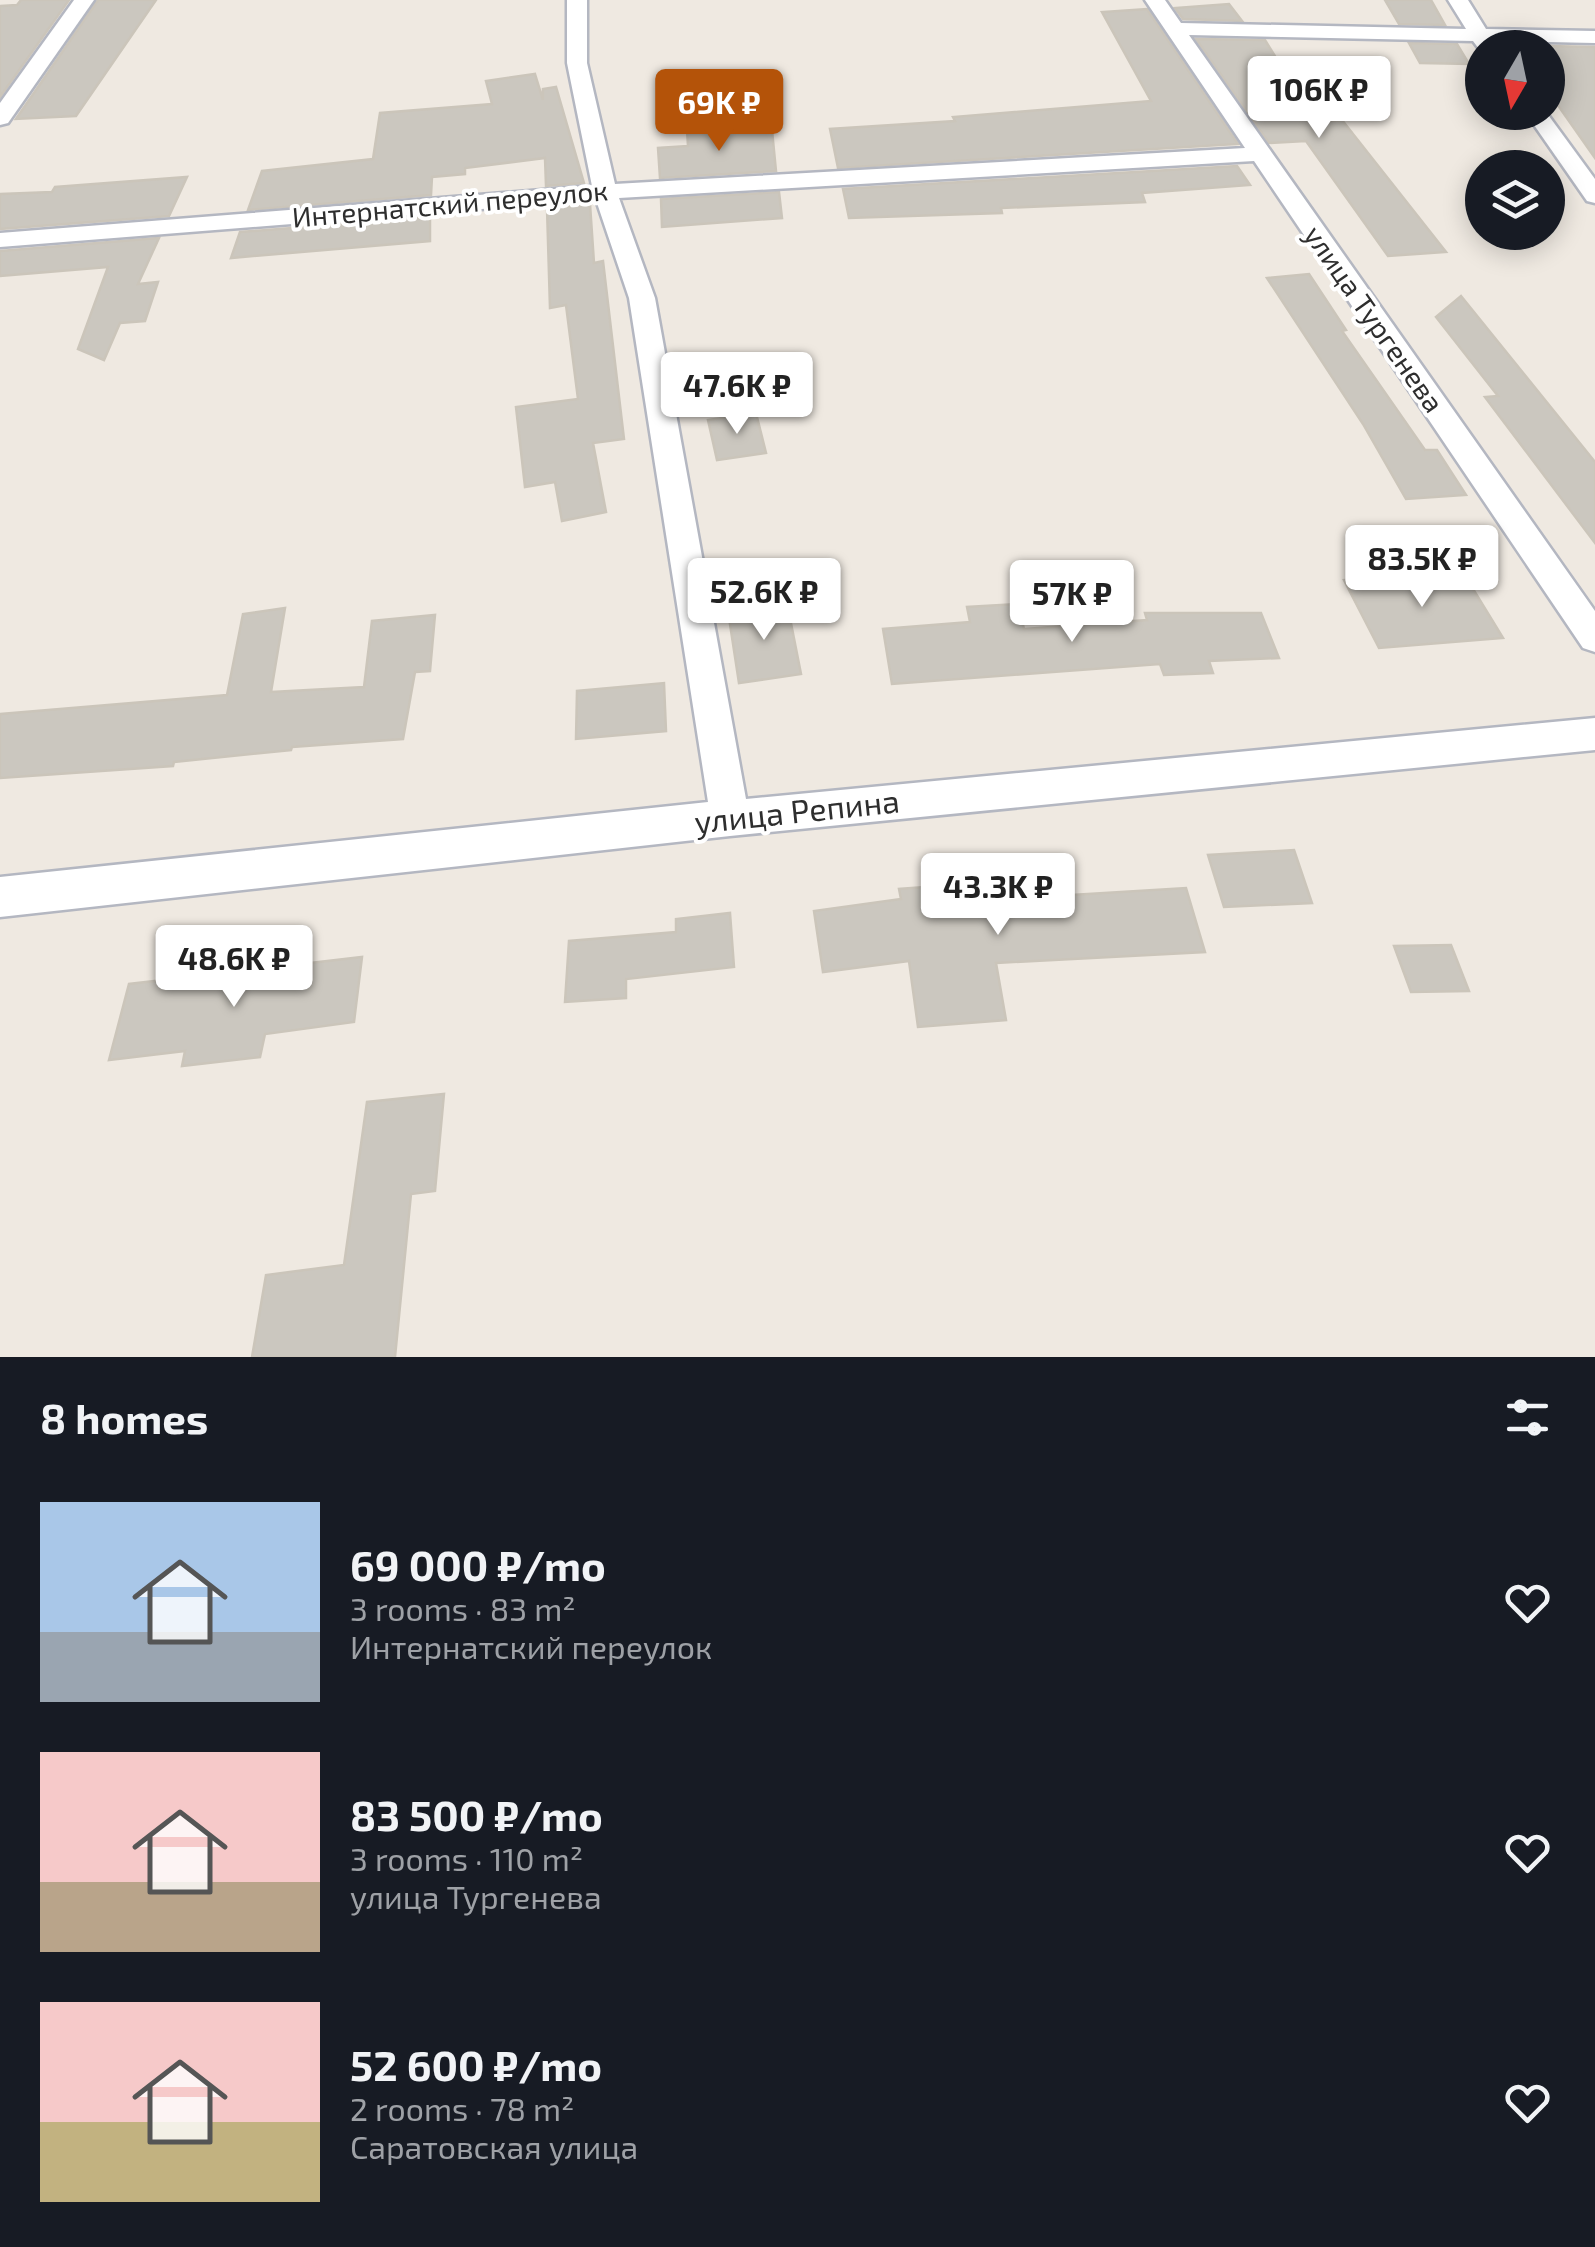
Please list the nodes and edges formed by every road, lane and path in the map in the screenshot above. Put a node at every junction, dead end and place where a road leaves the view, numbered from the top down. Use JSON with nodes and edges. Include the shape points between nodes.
{"nodes":[{"id":1,"x":84,"y":0,"type":"edge"},
{"id":2,"x":577,"y":0,"type":"edge"},
{"id":3,"x":1155,"y":0,"type":"edge"},
{"id":4,"x":1458,"y":0,"type":"edge"},
{"id":5,"x":1174,"y":28,"type":"junction"},
{"id":6,"x":1477,"y":30,"type":"edge"},
{"id":7,"x":1595,"y":37,"type":"edge"},
{"id":8,"x":1565,"y":38,"type":"edge"},
{"id":9,"x":1465,"y":41,"type":"edge"},
{"id":10,"x":0,"y":118,"type":"edge"},
{"id":11,"x":1548,"y":130,"type":"edge"},
{"id":12,"x":1259,"y":154,"type":"junction"},
{"id":13,"x":605,"y":191,"type":"junction"},
{"id":14,"x":1595,"y":196,"type":"edge"},
{"id":15,"x":0,"y":240,"type":"edge"},
{"id":16,"x":1595,"y":638,"type":"edge"},
{"id":17,"x":1595,"y":734,"type":"edge"},
{"id":18,"x":730,"y":818,"type":"junction"},
{"id":19,"x":0,"y":897,"type":"edge"}],
"edges":[{"from":1,"to":10,"type":"street"},
{"from":2,"to":13,"type":"street","via":[[577,63]]},
{"from":3,"to":5,"type":"street","name":"улица Тургенева"},
{"from":4,"to":6,"type":"street"},
{"from":5,"to":9,"type":"street"},
{"from":5,"to":12,"type":"street","name":"улица Тургенева"},
{"from":7,"to":8,"type":"street"},
{"from":11,"to":14,"type":"street"},
{"from":12,"to":13,"type":"street","name":"Интернатский переулок"},
{"from":12,"to":16,"type":"street","name":"улица Тургенева"},
{"from":13,"to":15,"type":"street","name":"Интернатский переулок"},
{"from":13,"to":18,"type":"street","via":[[642,298]]},
{"from":17,"to":18,"type":"street","name":"улица Репина"},
{"from":18,"to":19,"type":"street","name":"улица Репина"}]}
